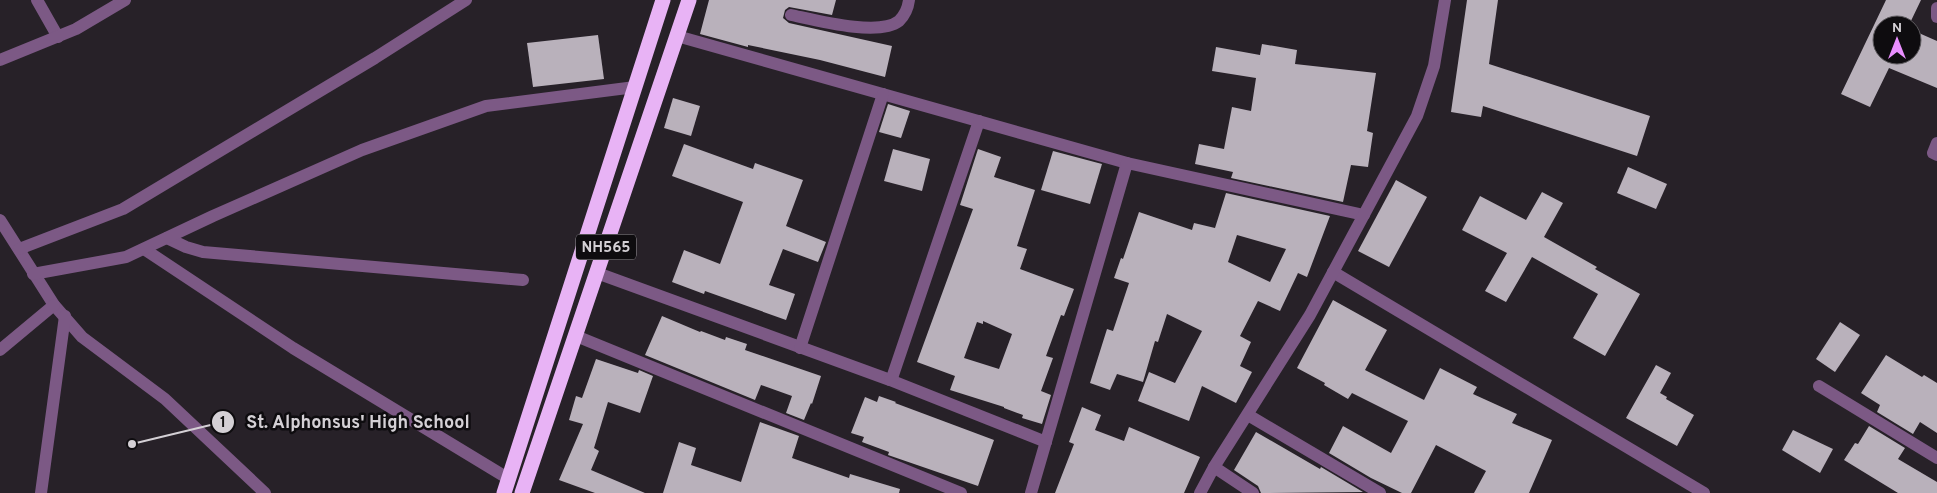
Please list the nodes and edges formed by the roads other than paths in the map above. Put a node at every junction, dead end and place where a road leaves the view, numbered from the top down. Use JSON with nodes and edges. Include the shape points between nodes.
{"nodes":[{"id":1,"x":37,"y":0,"type":"edge"},
{"id":2,"x":126,"y":0,"type":"edge"},
{"id":3,"x":466,"y":0,"type":"edge"},
{"id":4,"x":663,"y":0,"type":"edge"},
{"id":5,"x":689,"y":0,"type":"edge"},
{"id":6,"x":909,"y":0,"type":"edge"},
{"id":7,"x":1445,"y":0,"type":"edge"},
{"id":8,"x":1937,"y":8,"type":"edge"},
{"id":9,"x":791,"y":15,"type":"dead end"},
{"id":10,"x":1937,"y":17,"type":"edge"},
{"id":11,"x":677,"y":36,"type":"junction"},
{"id":12,"x":58,"y":37,"type":"junction"},
{"id":13,"x":0,"y":60,"type":"edge"},
{"id":14,"x":635,"y":87,"type":"junction"},
{"id":15,"x":883,"y":94,"type":"junction"},
{"id":16,"x":979,"y":121,"type":"junction"},
{"id":17,"x":1937,"y":143,"type":"edge"},
{"id":18,"x":1937,"y":155,"type":"edge"},
{"id":19,"x":1127,"y":163,"type":"junction"},
{"id":20,"x":1364,"y":215,"type":"junction"},
{"id":21,"x":0,"y":220,"type":"edge"},
{"id":22,"x":167,"y":238,"type":"junction"},
{"id":23,"x":19,"y":249,"type":"junction"},
{"id":24,"x":144,"y":249,"type":"junction"},
{"id":25,"x":1333,"y":272,"type":"junction"},
{"id":26,"x":597,"y":273,"type":"junction"},
{"id":27,"x":33,"y":274,"type":"junction"},
{"id":28,"x":523,"y":280,"type":"dead end"},
{"id":29,"x":54,"y":305,"type":"junction"},
{"id":30,"x":65,"y":316,"type":"junction"},
{"id":31,"x":576,"y":336,"type":"junction"},
{"id":32,"x":800,"y":348,"type":"junction"},
{"id":33,"x":0,"y":350,"type":"edge"},
{"id":34,"x":890,"y":380,"type":"junction"},
{"id":35,"x":1819,"y":386,"type":"dead end"},
{"id":36,"x":1248,"y":415,"type":"junction"},
{"id":37,"x":1046,"y":442,"type":"junction"},
{"id":38,"x":1937,"y":458,"type":"edge"},
{"id":39,"x":1214,"y":467,"type":"junction"},
{"id":40,"x":506,"y":486,"type":"edge"},
{"id":41,"x":41,"y":493,"type":"edge"},
{"id":42,"x":265,"y":493,"type":"edge"},
{"id":43,"x":522,"y":493,"type":"edge"},
{"id":44,"x":961,"y":493,"type":"edge"},
{"id":45,"x":1031,"y":493,"type":"edge"},
{"id":46,"x":1200,"y":493,"type":"edge"},
{"id":47,"x":1253,"y":493,"type":"edge"},
{"id":48,"x":1380,"y":493,"type":"edge"},
{"id":49,"x":1704,"y":493,"type":"edge"}],
"edges":[{"from":1,"to":12,"type":"street"},
{"from":2,"to":12,"type":"street"},
{"from":3,"to":23,"type":"street","via":[[122,209]]},
{"from":4,"to":14,"type":"highway","number":"NH565"},
{"from":5,"to":11,"type":"highway","number":"NH565"},
{"from":6,"to":9,"type":"street","via":[[907,10],[898,21],[885,26],[856,28]]},
{"from":7,"to":20,"type":"street","via":[[1434,66],[1417,116]]},
{"from":8,"to":10,"type":"street"},
{"from":11,"to":15,"type":"street"},
{"from":11,"to":26,"type":"highway","number":"NH565"},
{"from":12,"to":13,"type":"street"},
{"from":14,"to":22,"type":"street","via":[[486,106],[362,150]]},
{"from":14,"to":40,"type":"highway","number":"NH565"},
{"from":15,"to":16,"type":"street"},
{"from":15,"to":32,"type":"street"},
{"from":16,"to":19,"type":"street"},
{"from":16,"to":34,"type":"street"},
{"from":17,"to":18,"type":"street","via":[[1933,153]]},
{"from":19,"to":20,"type":"street"},
{"from":19,"to":37,"type":"street"},
{"from":20,"to":25,"type":"street"},
{"from":21,"to":23,"type":"street"},
{"from":22,"to":24,"type":"street"},
{"from":22,"to":28,"type":"street","via":[[203,252]]},
{"from":23,"to":27,"type":"street"},
{"from":24,"to":27,"type":"street","via":[[126,258]]},
{"from":24,"to":40,"type":"street"},
{"from":25,"to":36,"type":"street"},
{"from":25,"to":49,"type":"street"},
{"from":26,"to":31,"type":"highway","number":"NH565"},
{"from":26,"to":32,"type":"street"},
{"from":27,"to":29,"type":"street"},
{"from":29,"to":30,"type":"street"},
{"from":29,"to":33,"type":"street"},
{"from":30,"to":41,"type":"street"},
{"from":30,"to":42,"type":"street","via":[[82,337],[165,399]]},
{"from":31,"to":43,"type":"highway","number":"NH565"},
{"from":31,"to":44,"type":"street"},
{"from":32,"to":34,"type":"street"},
{"from":34,"to":37,"type":"street"},
{"from":35,"to":38,"type":"street"},
{"from":36,"to":39,"type":"street"},
{"from":36,"to":48,"type":"street"},
{"from":37,"to":45,"type":"street"},
{"from":39,"to":46,"type":"street"},
{"from":39,"to":47,"type":"street"}]}
